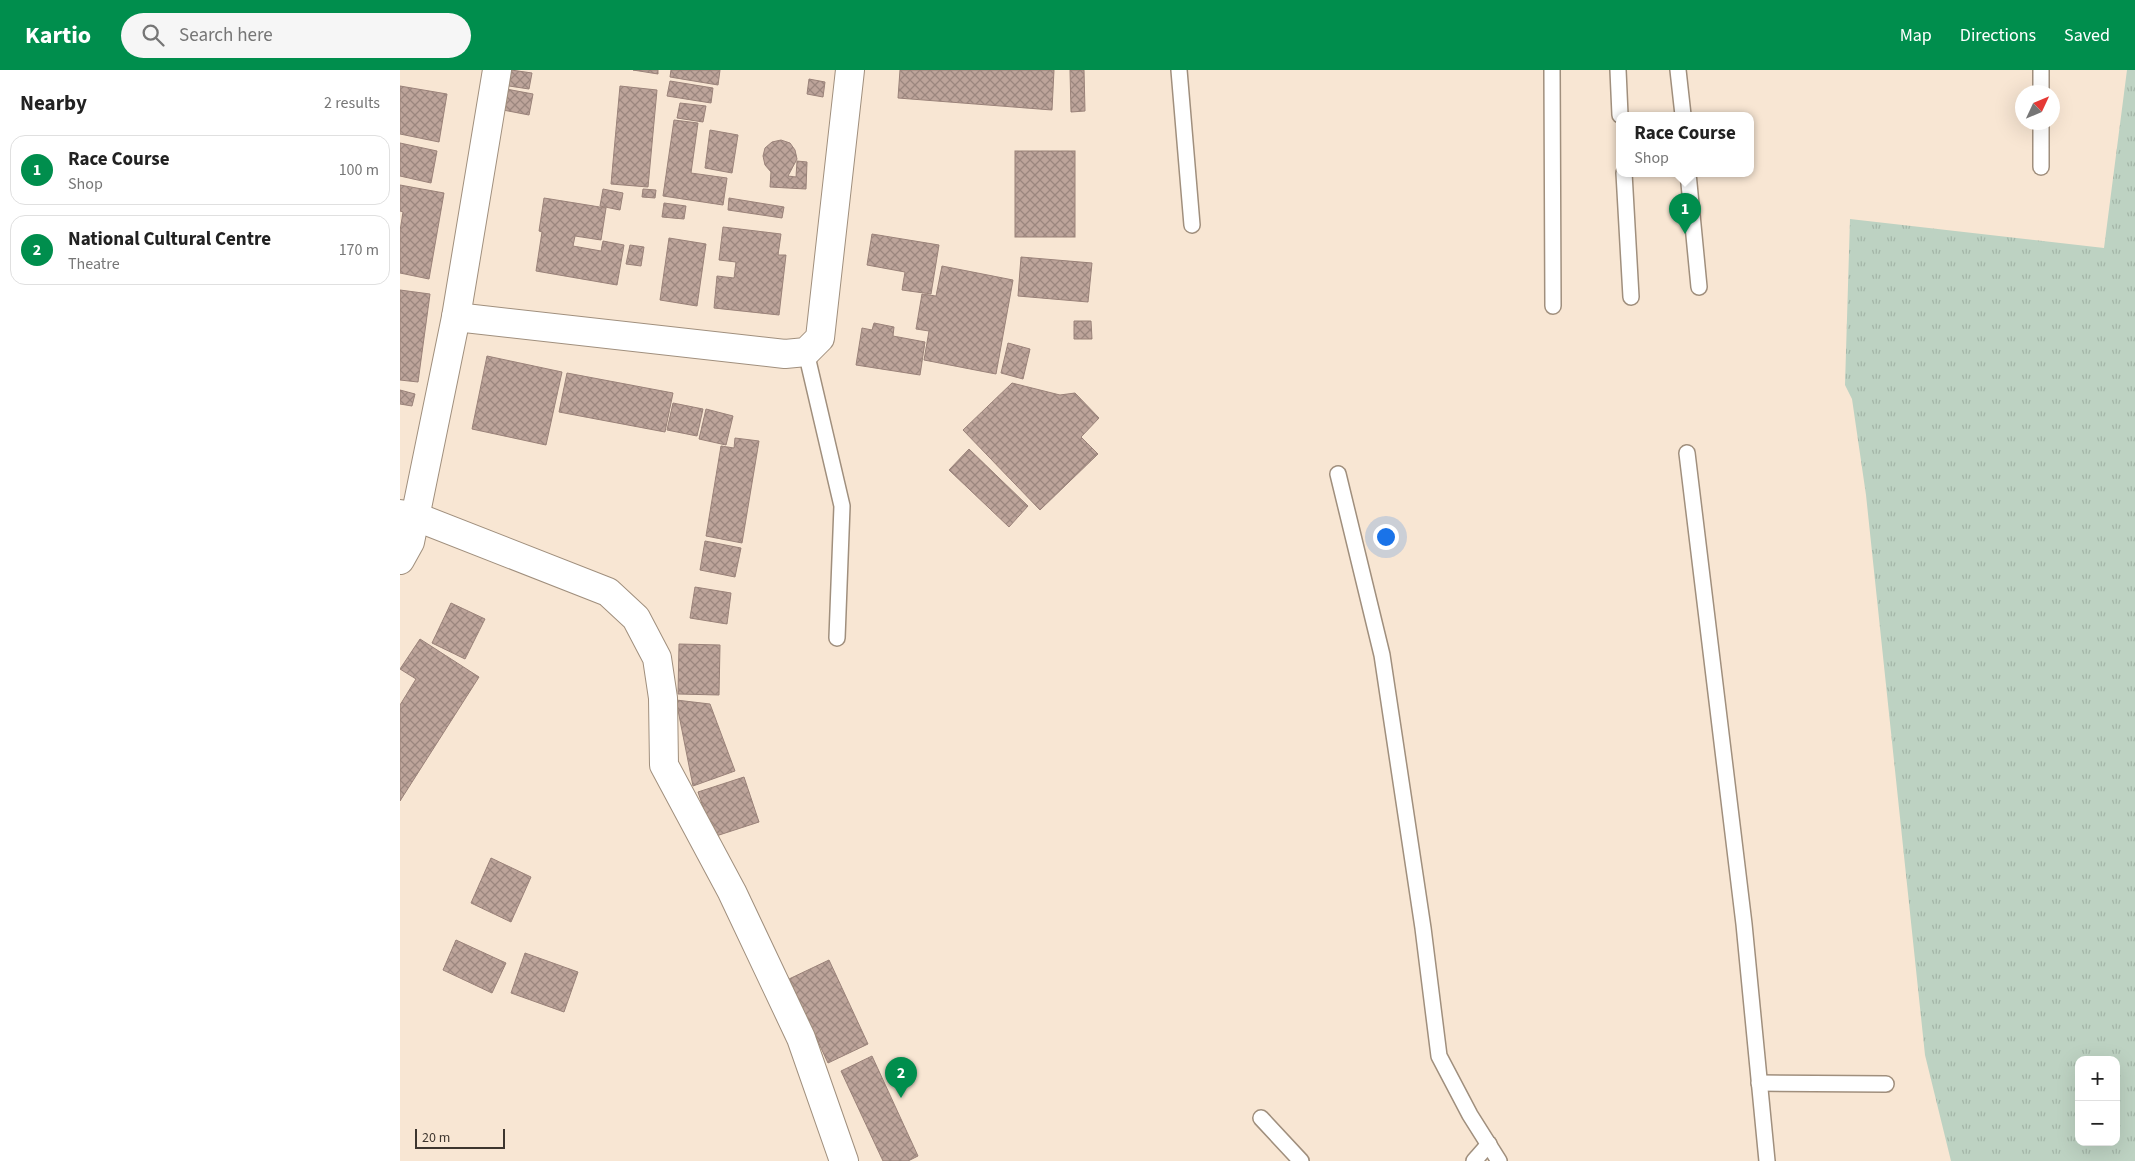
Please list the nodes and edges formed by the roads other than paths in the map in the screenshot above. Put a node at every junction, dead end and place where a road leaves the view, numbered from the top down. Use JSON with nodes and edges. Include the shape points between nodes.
{"nodes":[{"id":1,"x":494,"y":70,"type":"edge"},
{"id":2,"x":850,"y":70,"type":"edge"},
{"id":3,"x":1179,"y":70,"type":"edge"},
{"id":4,"x":1552,"y":70,"type":"edge"},
{"id":5,"x":1618,"y":70,"type":"edge"},
{"id":6,"x":1678,"y":70,"type":"edge"},
{"id":7,"x":2041,"y":70,"type":"edge"},
{"id":8,"x":2041,"y":85,"type":"edge"},
{"id":9,"x":1620,"y":112,"type":"edge"},
{"id":10,"x":1682,"y":112,"type":"edge"},
{"id":11,"x":2041,"y":130,"type":"edge"},
{"id":12,"x":2041,"y":167,"type":"dead end"},
{"id":13,"x":1624,"y":177,"type":"edge"},
{"id":14,"x":1688,"y":177,"type":"edge"},
{"id":15,"x":1192,"y":225,"type":"dead end"},
{"id":16,"x":1699,"y":287,"type":"dead end"},
{"id":17,"x":1631,"y":297,"type":"dead end"},
{"id":18,"x":1553,"y":306,"type":"dead end"},
{"id":19,"x":456,"y":317,"type":"junction"},
{"id":20,"x":806,"y":352,"type":"junction"},
{"id":21,"x":1687,"y":453,"type":"dead end"},
{"id":22,"x":1338,"y":474,"type":"dead end"},
{"id":23,"x":407,"y":515,"type":"edge"},
{"id":24,"x":400,"y":560,"type":"edge"},
{"id":25,"x":837,"y":638,"type":"dead end"},
{"id":26,"x":1759,"y":1083,"type":"junction"},
{"id":27,"x":1886,"y":1084,"type":"dead end"},
{"id":28,"x":1261,"y":1118,"type":"dead end"},
{"id":29,"x":1489,"y":1144,"type":"junction"},
{"id":30,"x":844,"y":1161,"type":"edge"},
{"id":31,"x":1301,"y":1161,"type":"edge"},
{"id":32,"x":1474,"y":1161,"type":"edge"},
{"id":33,"x":1500,"y":1161,"type":"edge"},
{"id":34,"x":1767,"y":1161,"type":"edge"}],
"edges":[{"from":1,"to":19,"type":"street"},
{"from":2,"to":20,"type":"street","via":[[820,338]]},
{"from":3,"to":15,"type":"lane"},
{"from":4,"to":18,"type":"lane"},
{"from":5,"to":9,"type":"lane"},
{"from":6,"to":10,"type":"lane"},
{"from":7,"to":8,"type":"lane"},
{"from":11,"to":12,"type":"lane"},
{"from":13,"to":17,"type":"lane"},
{"from":14,"to":16,"type":"lane"},
{"from":19,"to":20,"type":"street","via":[[785,354]]},
{"from":19,"to":23,"type":"street"},
{"from":20,"to":25,"type":"lane","via":[[842,506]]},
{"from":21,"to":26,"type":"lane","via":[[1744,924]]},
{"from":22,"to":29,"type":"lane","via":[[1382,655],[1422,918],[1439,1056]]},
{"from":23,"to":24,"type":"street","via":[[410,542]]},
{"from":23,"to":30,"type":"street","via":[[608,592],[636,618],[657,658],[663,698],[664,765],[732,892],[800,1038]]},
{"from":26,"to":27,"type":"lane"},
{"from":26,"to":34,"type":"lane"},
{"from":28,"to":31,"type":"lane"},
{"from":29,"to":32,"type":"lane"},
{"from":29,"to":33,"type":"lane"}]}
